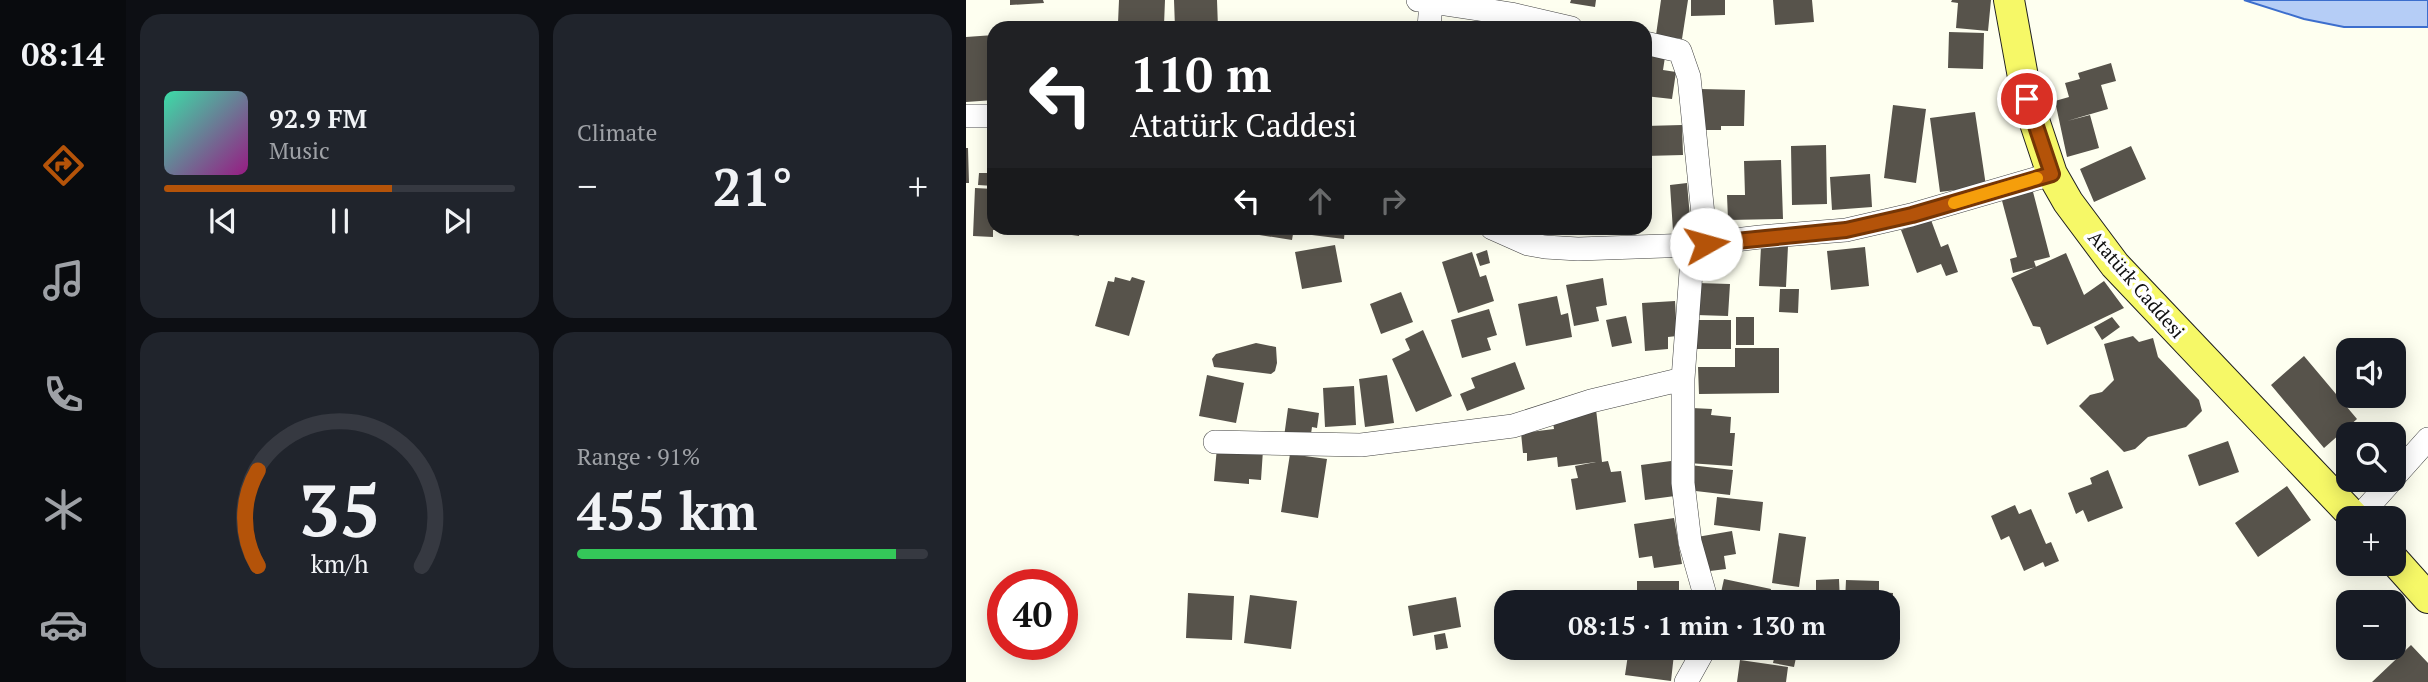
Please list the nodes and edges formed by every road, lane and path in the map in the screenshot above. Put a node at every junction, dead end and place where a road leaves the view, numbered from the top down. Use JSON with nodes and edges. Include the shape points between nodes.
{"nodes":[{"id":1,"x":2010,"y":0,"type":"edge"},
{"id":2,"x":1424,"y":1,"type":"edge"},
{"id":3,"x":1511,"y":7,"type":"edge"},
{"id":4,"x":1428,"y":21,"type":"edge"},
{"id":5,"x":1551,"y":21,"type":"edge"},
{"id":6,"x":1652,"y":45,"type":"edge"},
{"id":7,"x":966,"y":116,"type":"edge"},
{"id":8,"x":987,"y":117,"type":"edge"},
{"id":9,"x":2052,"y":174,"type":"junction"},
{"id":10,"x":1508,"y":235,"type":"edge"},
{"id":11,"x":1700,"y":244,"type":"junction"},
{"id":12,"x":1683,"y":379,"type":"junction"},
{"id":13,"x":2428,"y":439,"type":"edge"},
{"id":14,"x":1215,"y":442,"type":"dead end"},
{"id":15,"x":2406,"y":464,"type":"edge"},
{"id":16,"x":2380,"y":492,"type":"edge"},
{"id":17,"x":2345,"y":506,"type":"edge"},
{"id":18,"x":2367,"y":506,"type":"edge"},
{"id":19,"x":2406,"y":574,"type":"edge"},
{"id":20,"x":1704,"y":590,"type":"edge"},
{"id":21,"x":2428,"y":597,"type":"edge"},
{"id":22,"x":1698,"y":660,"type":"edge"},
{"id":23,"x":1686,"y":682,"type":"edge"}],
"edges":[{"from":1,"to":9,"type":"main road","name":"Atatürk Caddesi","via":[[2027,99]]},
{"from":2,"to":3,"type":"street"},
{"from":2,"to":4,"type":"street"},
{"from":3,"to":5,"type":"street"},
{"from":6,"to":11,"type":"street","via":[[1681,51],[1689,77]]},
{"from":7,"to":8,"type":"street"},
{"from":9,"to":11,"type":"street","via":[[1846,230]]},
{"from":9,"to":17,"type":"main road","name":"Atatürk Caddesi","via":[[2067,202],[2115,265]]},
{"from":10,"to":11,"type":"street","via":[[1528,244],[1578,249]]},
{"from":11,"to":12,"type":"street"},
{"from":12,"to":14,"type":"street","via":[[1513,426],[1361,445]]},
{"from":12,"to":20,"type":"street","via":[[1683,483],[1690,542]]},
{"from":13,"to":15,"type":"street"},
{"from":16,"to":18,"type":"street"},
{"from":19,"to":21,"type":"main road"},
{"from":22,"to":23,"type":"street"}]}
